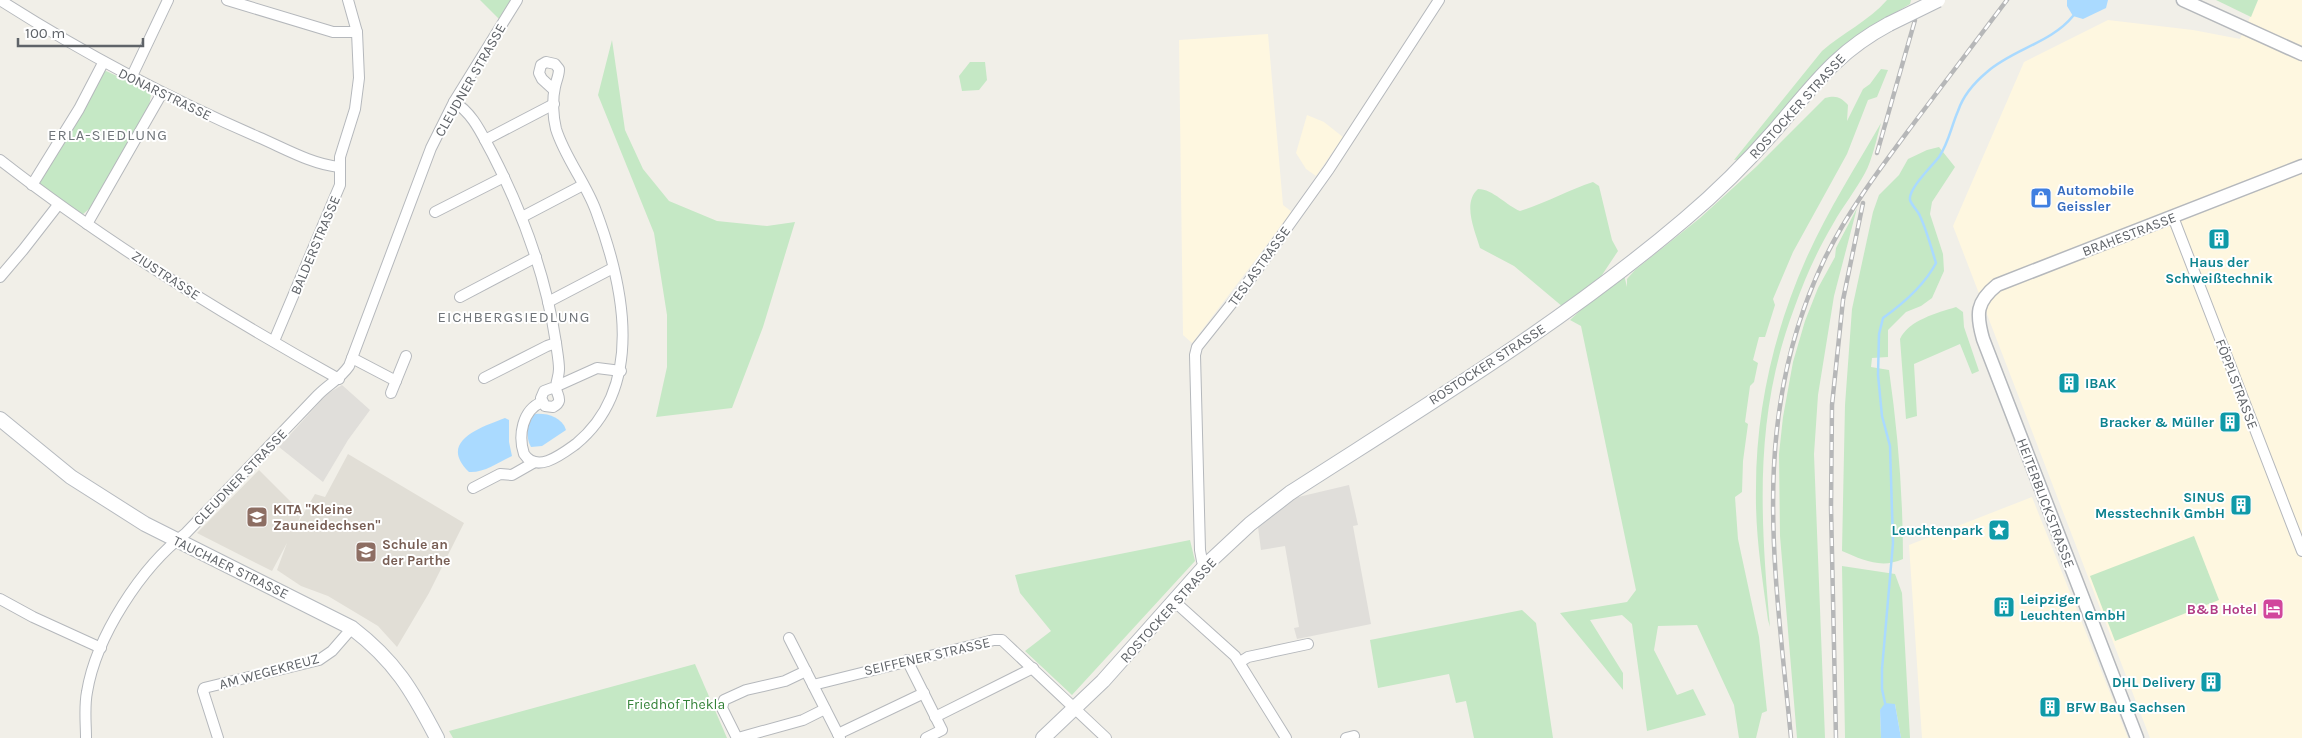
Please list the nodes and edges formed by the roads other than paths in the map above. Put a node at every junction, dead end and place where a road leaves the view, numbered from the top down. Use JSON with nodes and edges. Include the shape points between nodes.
{"nodes":[{"id":1,"x":0,"y":0,"type":"edge"},
{"id":2,"x":168,"y":0,"type":"edge"},
{"id":3,"x":228,"y":0,"type":"edge"},
{"id":4,"x":348,"y":0,"type":"edge"},
{"id":5,"x":517,"y":0,"type":"edge"},
{"id":6,"x":1439,"y":0,"type":"edge"},
{"id":7,"x":1938,"y":0,"type":"edge"},
{"id":8,"x":2183,"y":0,"type":"edge"},
{"id":9,"x":357,"y":32,"type":"junction"},
{"id":10,"x":2302,"y":54,"type":"edge"},
{"id":11,"x":103,"y":63,"type":"junction"},
{"id":12,"x":131,"y":78,"type":"junction"},
{"id":13,"x":554,"y":90,"type":"dead end"},
{"id":14,"x":162,"y":93,"type":"junction"},
{"id":15,"x":454,"y":102,"type":"junction"},
{"id":16,"x":554,"y":104,"type":"junction"},
{"id":17,"x":485,"y":140,"type":"junction"},
{"id":18,"x":0,"y":160,"type":"edge"},
{"id":19,"x":2302,"y":166,"type":"edge"},
{"id":20,"x":339,"y":167,"type":"junction"},
{"id":21,"x":504,"y":177,"type":"junction"},
{"id":22,"x":32,"y":185,"type":"junction"},
{"id":23,"x":583,"y":185,"type":"junction"},
{"id":24,"x":58,"y":204,"type":"junction"},
{"id":25,"x":435,"y":212,"type":"dead end"},
{"id":26,"x":522,"y":217,"type":"junction"},
{"id":27,"x":2173,"y":218,"type":"junction"},
{"id":28,"x":87,"y":224,"type":"junction"},
{"id":29,"x":536,"y":257,"type":"junction"},
{"id":30,"x":613,"y":268,"type":"junction"},
{"id":31,"x":0,"y":277,"type":"edge"},
{"id":32,"x":460,"y":298,"type":"dead end"},
{"id":33,"x":548,"y":302,"type":"junction"},
{"id":34,"x":1979,"y":322,"type":"joint"},
{"id":35,"x":274,"y":341,"type":"junction"},
{"id":36,"x":556,"y":343,"type":"junction"},
{"id":37,"x":406,"y":356,"type":"dead end"},
{"id":38,"x":352,"y":358,"type":"junction"},
{"id":39,"x":621,"y":371,"type":"junction"},
{"id":40,"x":484,"y":378,"type":"dead end"},
{"id":41,"x":339,"y":379,"type":"junction"},
{"id":42,"x":396,"y":381,"type":"junction"},
{"id":43,"x":556,"y":388,"type":"junction"},
{"id":44,"x":390,"y":393,"type":"dead end"},
{"id":45,"x":542,"y":402,"type":"junction"},
{"id":46,"x":0,"y":419,"type":"edge"},
{"id":47,"x":533,"y":463,"type":"junction"},
{"id":48,"x":473,"y":488,"type":"dead end"},
{"id":49,"x":176,"y":540,"type":"junction"},
{"id":50,"x":2302,"y":551,"type":"edge"},
{"id":51,"x":1206,"y":565,"type":"junction"},
{"id":52,"x":0,"y":599,"type":"edge"},
{"id":53,"x":1175,"y":602,"type":"junction"},
{"id":54,"x":352,"y":628,"type":"junction"},
{"id":55,"x":789,"y":638,"type":"dead end"},
{"id":56,"x":1308,"y":644,"type":"dead end"},
{"id":57,"x":101,"y":648,"type":"junction"},
{"id":58,"x":907,"y":660,"type":"junction"},
{"id":59,"x":1240,"y":662,"type":"junction"},
{"id":60,"x":1033,"y":668,"type":"junction"},
{"id":61,"x":806,"y":671,"type":"junction"},
{"id":62,"x":813,"y":685,"type":"junction"},
{"id":63,"x":924,"y":693,"type":"junction"},
{"id":64,"x":1076,"y":708,"type":"junction"},
{"id":65,"x":825,"y":709,"type":"junction"},
{"id":66,"x":935,"y":717,"type":"junction"},
{"id":67,"x":839,"y":736,"type":"edge"},
{"id":68,"x":86,"y":738,"type":"edge"},
{"id":69,"x":218,"y":738,"type":"edge"},
{"id":70,"x":437,"y":738,"type":"edge"},
{"id":71,"x":737,"y":738,"type":"edge"},
{"id":72,"x":926,"y":738,"type":"edge"},
{"id":73,"x":1043,"y":738,"type":"edge"},
{"id":74,"x":1106,"y":738,"type":"edge"},
{"id":75,"x":1286,"y":738,"type":"edge"},
{"id":76,"x":2137,"y":738,"type":"edge"}],
"edges":[{"from":1,"to":11,"type":"street","name":"DONARSTRASSE"},
{"from":2,"to":12,"type":"street"},
{"from":3,"to":9,"type":"street","via":[[333,32]]},
{"from":4,"to":9,"type":"street","name":"BALDERSTRASSE"},
{"from":5,"to":15,"type":"street","name":"CLEUDNER STRASSE"},
{"from":6,"to":51,"type":"street","name":"TESLASTRASSE","via":[[1329,169],[1244,288],[1197,347],[1200,550]]},
{"from":7,"to":51,"type":"main road","name":"ROSTOCKER STRASSE","bridge":true,"via":[[1889,24],[1832,63],[1753,155],[1695,211],[1623,271],[1549,325],[1290,493]]},
{"from":8,"to":10,"type":"street"},
{"from":9,"to":20,"type":"street","name":"BALDERSTRASSE","via":[[358,94]]},
{"from":11,"to":12,"type":"street","name":"DONARSTRASSE"},
{"from":11,"to":22,"type":"street"},
{"from":12,"to":14,"type":"street","name":"DONARSTRASSE"},
{"from":13,"to":16,"type":"street"},
{"from":14,"to":20,"type":"street","name":"DONARSTRASSE","via":[[221,122],[326,166]]},
{"from":14,"to":28,"type":"street"},
{"from":15,"to":17,"type":"street","via":[[469,113]]},
{"from":15,"to":38,"type":"street","name":"CLEUDNER STRASSE","via":[[431,148]]},
{"from":16,"to":17,"type":"street"},
{"from":16,"to":23,"type":"street","via":[[556,129]]},
{"from":17,"to":21,"type":"street"},
{"from":18,"to":22,"type":"street","name":"ZIUSTRASSE"},
{"from":19,"to":27,"type":"street","name":"BRAHESTRASSE"},
{"from":20,"to":35,"type":"street","name":"BALDERSTRASSE","via":[[340,186]]},
{"from":21,"to":25,"type":"street"},
{"from":21,"to":26,"type":"street"},
{"from":22,"to":24,"type":"street","name":"ZIUSTRASSE"},
{"from":23,"to":26,"type":"street"},
{"from":23,"to":30,"type":"street","via":[[596,210]]},
{"from":24,"to":28,"type":"street","name":"ZIUSTRASSE"},
{"from":24,"to":31,"type":"street"},
{"from":26,"to":29,"type":"street"},
{"from":27,"to":34,"type":"street","name":"BRAHESTRASSE","via":[[1997,285],[1985,294],[1978,313]]},
{"from":27,"to":50,"type":"street","name":"FÖPPLSTRASSE"},
{"from":28,"to":35,"type":"street","name":"ZIUSTRASSE"},
{"from":29,"to":32,"type":"street"},
{"from":29,"to":33,"type":"street"},
{"from":30,"to":33,"type":"street"},
{"from":30,"to":39,"type":"street","via":[[622,322]]},
{"from":33,"to":36,"type":"street"},
{"from":34,"to":76,"type":"street","name":"HEITERBLICKSTRASSE"},
{"from":35,"to":41,"type":"street","name":"ZIUSTRASSE"},
{"from":36,"to":40,"type":"street"},
{"from":36,"to":43,"type":"street","via":[[559,368]]},
{"from":37,"to":42,"type":"street"},
{"from":38,"to":41,"type":"street","name":"CLEUDNER STRASSE"},
{"from":38,"to":42,"type":"street"},
{"from":39,"to":43,"type":"street","via":[[597,368]]},
{"from":39,"to":47,"type":"street","via":[[611,401],[588,433],[554,458],[542,464]]},
{"from":41,"to":49,"type":"street","name":"CLEUDNER STRASSE","via":[[328,385]]},
{"from":42,"to":44,"type":"street"},
{"from":43,"to":45,"type":"street","via":[[544,391]]},
{"from":43,"to":45,"type":"street","via":[[560,397],[557,405],[549,407]]},
{"from":45,"to":47,"type":"street","via":[[529,410],[522,433],[524,454]]},
{"from":46,"to":49,"type":"main road","name":"TAUCHAER STRASSE","via":[[71,477]]},
{"from":47,"to":48,"type":"street","via":[[512,475],[500,474]]},
{"from":49,"to":54,"type":"main road","name":"TAUCHAER STRASSE"},
{"from":49,"to":57,"type":"street","name":"CLEUDNER STRASSE","via":[[133,591]]},
{"from":51,"to":53,"type":"main road","name":"ROSTOCKER STRASSE"},
{"from":52,"to":57,"type":"street"},
{"from":53,"to":59,"type":"street"},
{"from":53,"to":64,"type":"main road","name":"ROSTOCKER STRASSE"},
{"from":54,"to":69,"type":"street","name":"AM WEGEKREUZ","via":[[332,652],[319,660],[204,688]]},
{"from":54,"to":70,"type":"main road","name":"TAUCHAER STRASSE","via":[[371,643],[406,681]]},
{"from":55,"to":61,"type":"street"},
{"from":56,"to":59,"type":"street","via":[[1248,657]]},
{"from":57,"to":68,"type":"street","name":"CLEUDNER STRASSE","via":[[87,693]]},
{"from":58,"to":60,"type":"street","name":"SEIFFENER STRASSE","via":[[1002,640]]},
{"from":58,"to":62,"type":"street","name":"SEIFFENER STRASSE"},
{"from":58,"to":63,"type":"street"},
{"from":59,"to":75,"type":"street"},
{"from":60,"to":64,"type":"street","name":"SEIFFENER STRASSE"},
{"from":60,"to":66,"type":"street"},
{"from":61,"to":62,"type":"street"},
{"from":61,"to":71,"type":"street","via":[[786,681],[746,690],[724,700],[722,708]]},
{"from":62,"to":65,"type":"street"},
{"from":63,"to":66,"type":"street"},
{"from":63,"to":67,"type":"street"},
{"from":64,"to":73,"type":"main road","name":"ROSTOCKER STRASSE"},
{"from":64,"to":74,"type":"street","name":"SEIFFENER STRASSE"},
{"from":65,"to":67,"type":"street"},
{"from":65,"to":71,"type":"street","via":[[803,720]]},
{"from":66,"to":72,"type":"street","via":[[942,730]]}]}
